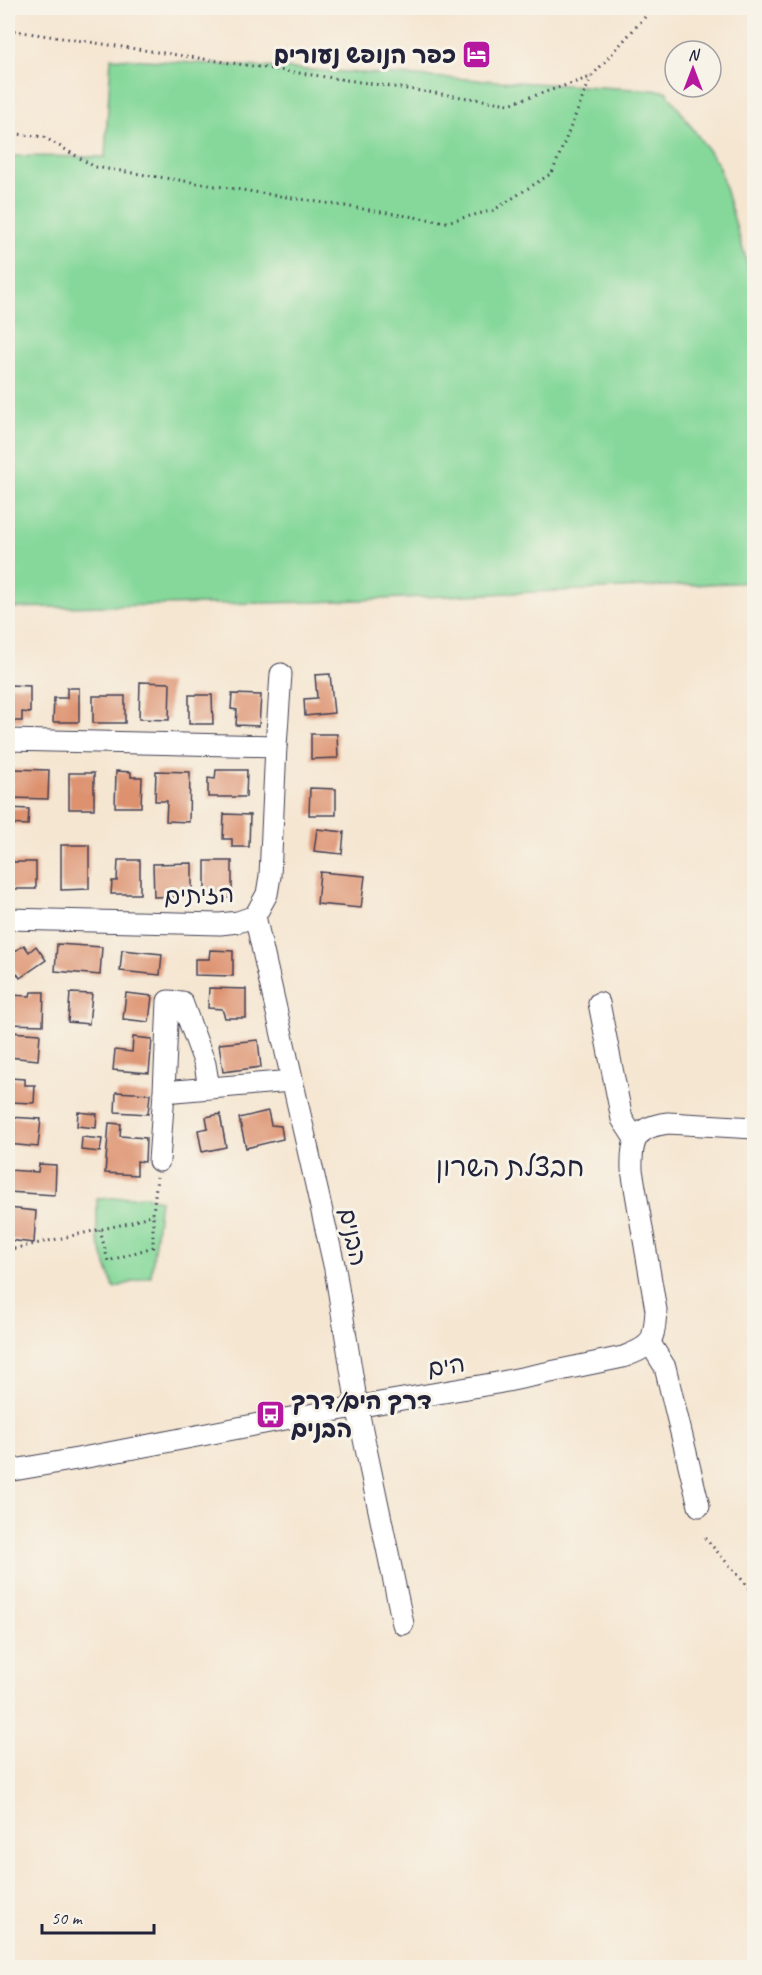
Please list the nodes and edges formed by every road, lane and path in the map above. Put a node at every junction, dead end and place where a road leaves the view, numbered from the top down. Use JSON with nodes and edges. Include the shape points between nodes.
{"nodes":[{"id":1,"x":653,"y":8,"type":"edge"},
{"id":2,"x":8,"y":30,"type":"edge"},
{"id":3,"x":591,"y":76,"type":"junction"},
{"id":4,"x":8,"y":133,"type":"edge"},
{"id":5,"x":281,"y":674,"type":"dead end"},
{"id":6,"x":8,"y":740,"type":"edge"},
{"id":7,"x":276,"y":746,"type":"junction"},
{"id":8,"x":255,"y":916,"type":"junction"},
{"id":9,"x":8,"y":919,"type":"edge"},
{"id":10,"x":599,"y":1003,"type":"dead end"},
{"id":11,"x":291,"y":1081,"type":"junction"},
{"id":12,"x":209,"y":1088,"type":"junction"},
{"id":13,"x":164,"y":1092,"type":"junction"},
{"id":14,"x":754,"y":1128,"type":"edge"},
{"id":15,"x":635,"y":1139,"type":"junction"},
{"id":16,"x":159,"y":1161,"type":"joint"},
{"id":17,"x":153,"y":1214,"type":"junction"},
{"id":18,"x":100,"y":1230,"type":"junction"},
{"id":19,"x":8,"y":1250,"type":"edge"},
{"id":20,"x":650,"y":1343,"type":"junction"},
{"id":21,"x":357,"y":1406,"type":"junction"},
{"id":22,"x":8,"y":1471,"type":"edge"},
{"id":23,"x":699,"y":1506,"type":"dead end"},
{"id":24,"x":705,"y":1538,"type":"dead end"},
{"id":25,"x":754,"y":1593,"type":"edge"},
{"id":26,"x":403,"y":1624,"type":"dead end"}],
"edges":[{"from":1,"to":3,"type":"path"},
{"from":2,"to":3,"type":"path","via":[[509,104]]},
{"from":3,"to":4,"type":"path","via":[[552,173],[494,210],[446,222],[95,167],[44,137]]},
{"from":5,"to":7,"type":"street","name":"הזיתים"},
{"from":6,"to":7,"type":"street"},
{"from":7,"to":8,"type":"street","name":"הזיתים","via":[[270,876],[267,894]]},
{"from":8,"to":9,"type":"street","name":"הזיתים","via":[[220,924]]},
{"from":8,"to":11,"type":"street","name":"הבנים"},
{"from":10,"to":15,"type":"street","via":[[622,1119]]},
{"from":11,"to":12,"type":"street"},
{"from":11,"to":21,"type":"street","name":"הבנים","via":[[335,1269]]},
{"from":12,"to":13,"type":"street"},
{"from":12,"to":13,"type":"street","via":[[205,1064],[182,1002],[168,1001]]},
{"from":13,"to":16,"type":"street"},
{"from":14,"to":15,"type":"street","via":[[668,1123],[643,1129]]},
{"from":15,"to":20,"type":"street","via":[[632,1170],[656,1310]]},
{"from":16,"to":17,"type":"path"},
{"from":17,"to":18,"type":"path"},
{"from":17,"to":18,"type":"path","via":[[153,1247],[108,1261]]},
{"from":18,"to":19,"type":"path"},
{"from":20,"to":21,"type":"street","name":"הים","via":[[623,1357]]},
{"from":20,"to":23,"type":"street","via":[[665,1367]]},
{"from":21,"to":22,"type":"street","name":"הים"},
{"from":21,"to":26,"type":"street","name":"הבנים"},
{"from":24,"to":25,"type":"path"}]}
